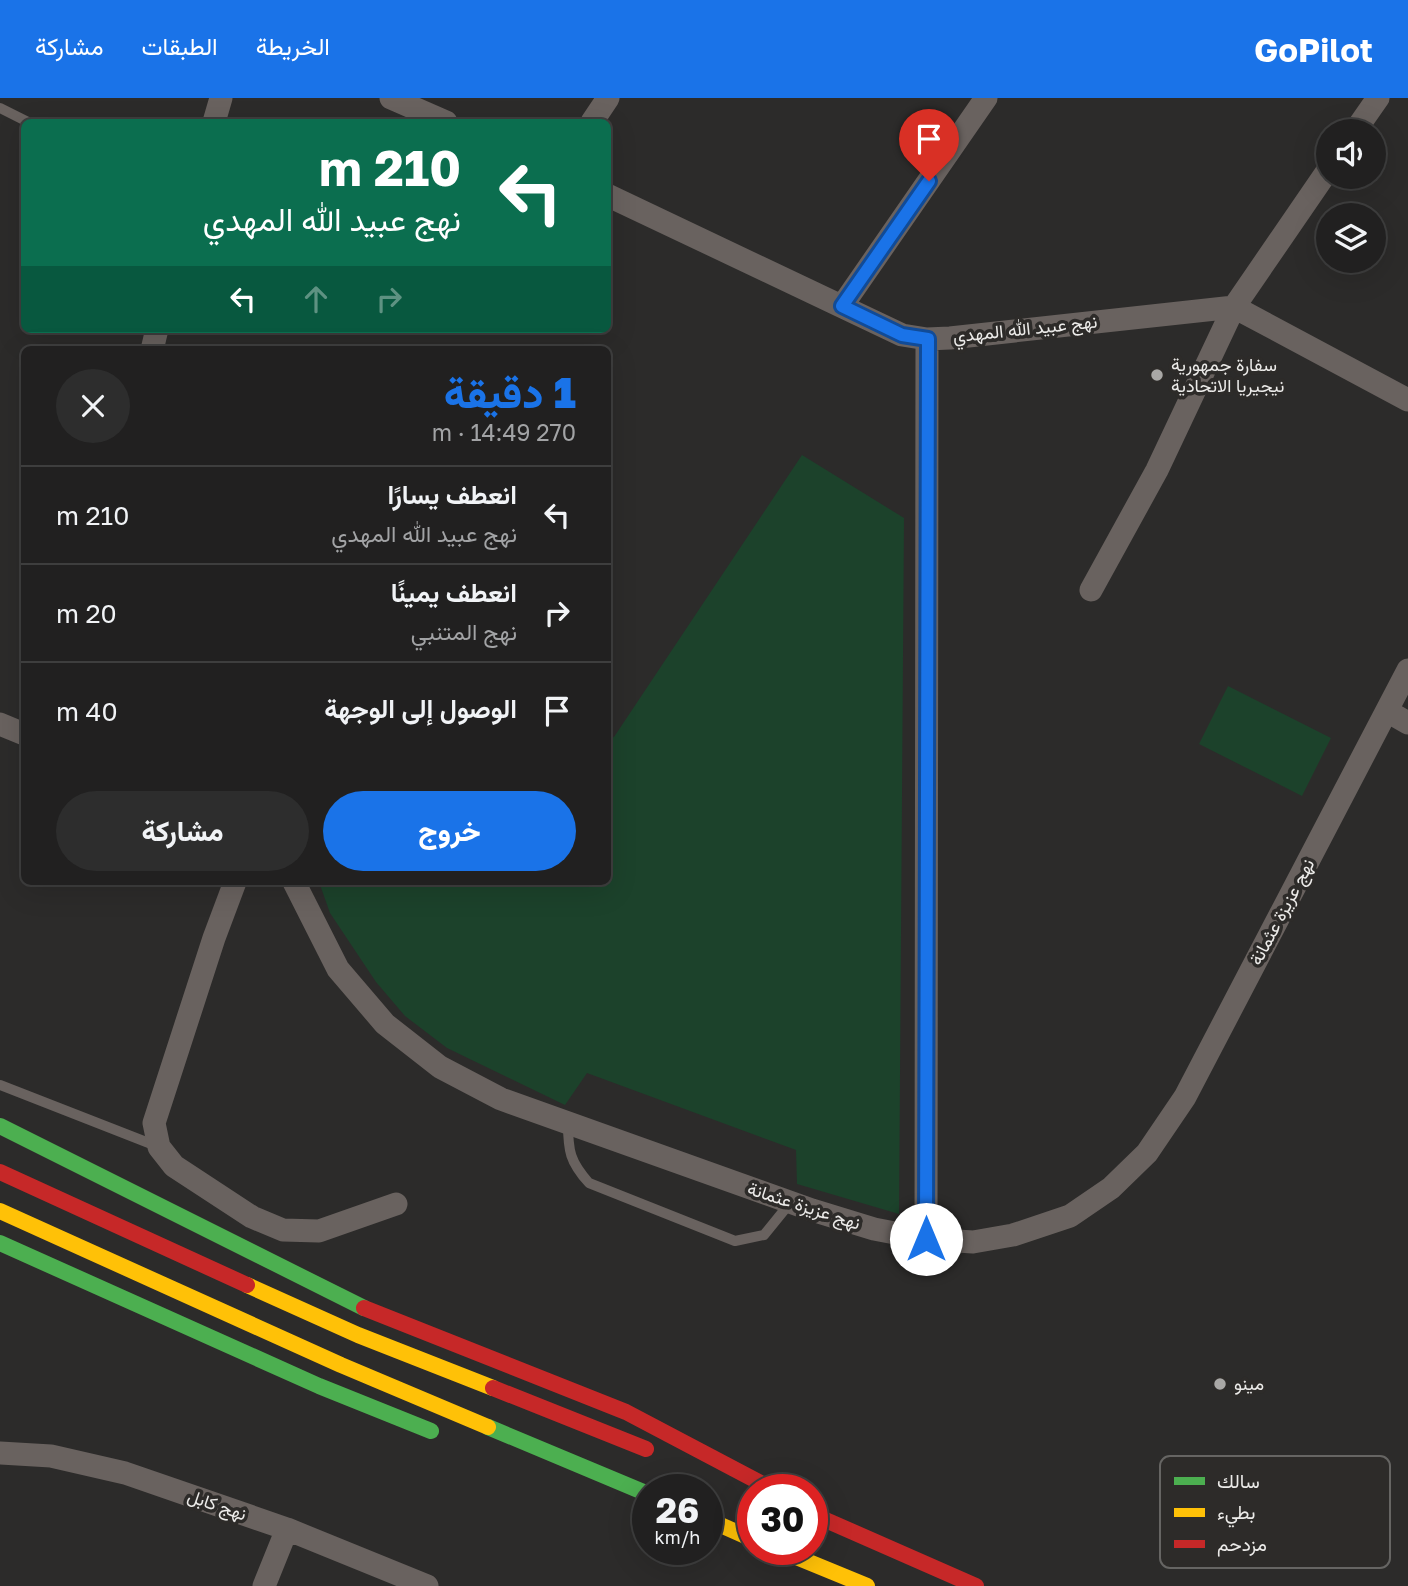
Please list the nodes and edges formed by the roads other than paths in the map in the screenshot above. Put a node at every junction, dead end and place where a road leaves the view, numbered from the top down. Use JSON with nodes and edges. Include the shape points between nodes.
{"nodes":[{"id":1,"x":221,"y":98,"type":"edge"},
{"id":2,"x":391,"y":98,"type":"edge"},
{"id":3,"x":608,"y":98,"type":"edge"},
{"id":4,"x":986,"y":98,"type":"edge"},
{"id":5,"x":1378,"y":98,"type":"edge"},
{"id":6,"x":0,"y":108,"type":"edge"},
{"id":7,"x":22,"y":119,"type":"edge"},
{"id":8,"x":215,"y":119,"type":"edge"},
{"id":9,"x":439,"y":119,"type":"edge"},
{"id":10,"x":594,"y":119,"type":"edge"},
{"id":11,"x":1363,"y":119,"type":"edge"},
{"id":12,"x":1316,"y":187,"type":"edge"},
{"id":13,"x":611,"y":197,"type":"edge"},
{"id":14,"x":842,"y":306,"type":"junction"},
{"id":15,"x":1234,"y":307,"type":"junction"},
{"id":16,"x":928,"y":339,"type":"junction"},
{"id":17,"x":1408,"y":400,"type":"edge"},
{"id":18,"x":1091,"y":590,"type":"dead end"},
{"id":19,"x":1408,"y":670,"type":"edge"},
{"id":20,"x":1387,"y":712,"type":"junction"},
{"id":21,"x":1408,"y":723,"type":"edge"},
{"id":22,"x":0,"y":724,"type":"edge"},
{"id":23,"x":21,"y":733,"type":"edge"},
{"id":24,"x":234,"y":885,"type":"edge"},
{"id":25,"x":295,"y":885,"type":"edge"},
{"id":26,"x":0,"y":1085,"type":"edge"},
{"id":27,"x":568,"y":1123,"type":"junction"},
{"id":28,"x":0,"y":1126,"type":"edge"},
{"id":29,"x":159,"y":1147,"type":"junction"},
{"id":30,"x":0,"y":1172,"type":"edge"},
{"id":31,"x":790,"y":1203,"type":"junction"},
{"id":32,"x":396,"y":1204,"type":"dead end"},
{"id":33,"x":0,"y":1211,"type":"edge"},
{"id":34,"x":926,"y":1239,"type":"junction"},
{"id":35,"x":0,"y":1243,"type":"edge"},
{"id":36,"x":446,"y":1438,"type":"dead end"},
{"id":37,"x":0,"y":1452,"type":"edge"},
{"id":38,"x":663,"y":1456,"type":"dead end"},
{"id":39,"x":702,"y":1471,"type":"dead end"},
{"id":40,"x":744,"y":1474,"type":"edge"},
{"id":41,"x":737,"y":1485,"type":"edge"},
{"id":42,"x":632,"y":1487,"type":"edge"},
{"id":43,"x":828,"y":1520,"type":"edge"},
{"id":44,"x":287,"y":1529,"type":"junction"},
{"id":45,"x":906,"y":1554,"type":"junction"},
{"id":46,"x":814,"y":1565,"type":"edge"},
{"id":47,"x":817,"y":1566,"type":"joint"},
{"id":48,"x":264,"y":1586,"type":"edge"},
{"id":49,"x":427,"y":1586,"type":"edge"},
{"id":50,"x":867,"y":1586,"type":"edge"},
{"id":51,"x":976,"y":1586,"type":"edge"},
{"id":52,"x":993,"y":1586,"type":"edge"}],
"edges":[{"from":1,"to":8,"type":"street"},
{"from":2,"to":9,"type":"street"},
{"from":3,"to":10,"type":"street"},
{"from":4,"to":14,"type":"street"},
{"from":5,"to":11,"type":"street"},
{"from":6,"to":7,"type":"lane"},
{"from":12,"to":15,"type":"street"},
{"from":13,"to":14,"type":"street","name":"نهج عبيد الله المهدي"},
{"from":14,"to":16,"type":"street","name":"نهج عبيد الله المهدي","via":[[902,335]]},
{"from":15,"to":16,"type":"street","name":"نهج عبيد الله المهدي"},
{"from":15,"to":17,"type":"street"},
{"from":15,"to":18,"type":"street","via":[[1157,470]]},
{"from":16,"to":34,"type":"street"},
{"from":19,"to":20,"type":"street","name":"نهج عزيزة عثمانة"},
{"from":20,"to":21,"type":"street"},
{"from":20,"to":34,"type":"street","name":"نهج عزيزة عثمانة","via":[[1185,1097],[1147,1153],[1111,1188],[1070,1216],[1013,1235],[973,1241]]},
{"from":22,"to":23,"type":"street"},
{"from":24,"to":29,"type":"street","via":[[154,1122]]},
{"from":25,"to":27,"type":"street","name":"نهج عزيزة عثمانة","via":[[338,969],[385,1024],[440,1067],[501,1099]]},
{"from":26,"to":29,"type":"lane"},
{"from":27,"to":31,"type":"street","name":"نهج عزيزة عثمانة"},
{"from":27,"to":31,"type":"lane","via":[[568,1149],[589,1183],[735,1241],[764,1235]]},
{"from":28,"to":40,"type":"highway","via":[[369,1310],[626,1412]]},
{"from":29,"to":32,"type":"street","via":[[174,1166],[252,1217],[283,1230],[319,1231]]},
{"from":30,"to":38,"type":"highway","via":[[358,1335]]},
{"from":31,"to":34,"type":"street","name":"نهج عزيزة عثمانة","via":[[874,1229]]},
{"from":33,"to":42,"type":"highway","via":[[341,1365]]},
{"from":35,"to":36,"type":"highway","via":[[318,1386]]},
{"from":37,"to":44,"type":"street","name":"نهج كابل","via":[[51,1456],[125,1473]]},
{"from":39,"to":41,"type":"highway"},
{"from":43,"to":45,"type":"highway"},
{"from":44,"to":48,"type":"street"},
{"from":44,"to":49,"type":"street","name":"نهج كابل"},
{"from":45,"to":51,"type":"highway"},
{"from":45,"to":52,"type":"highway"},
{"from":46,"to":47,"type":"highway"},
{"from":47,"to":50,"type":"highway"}]}
